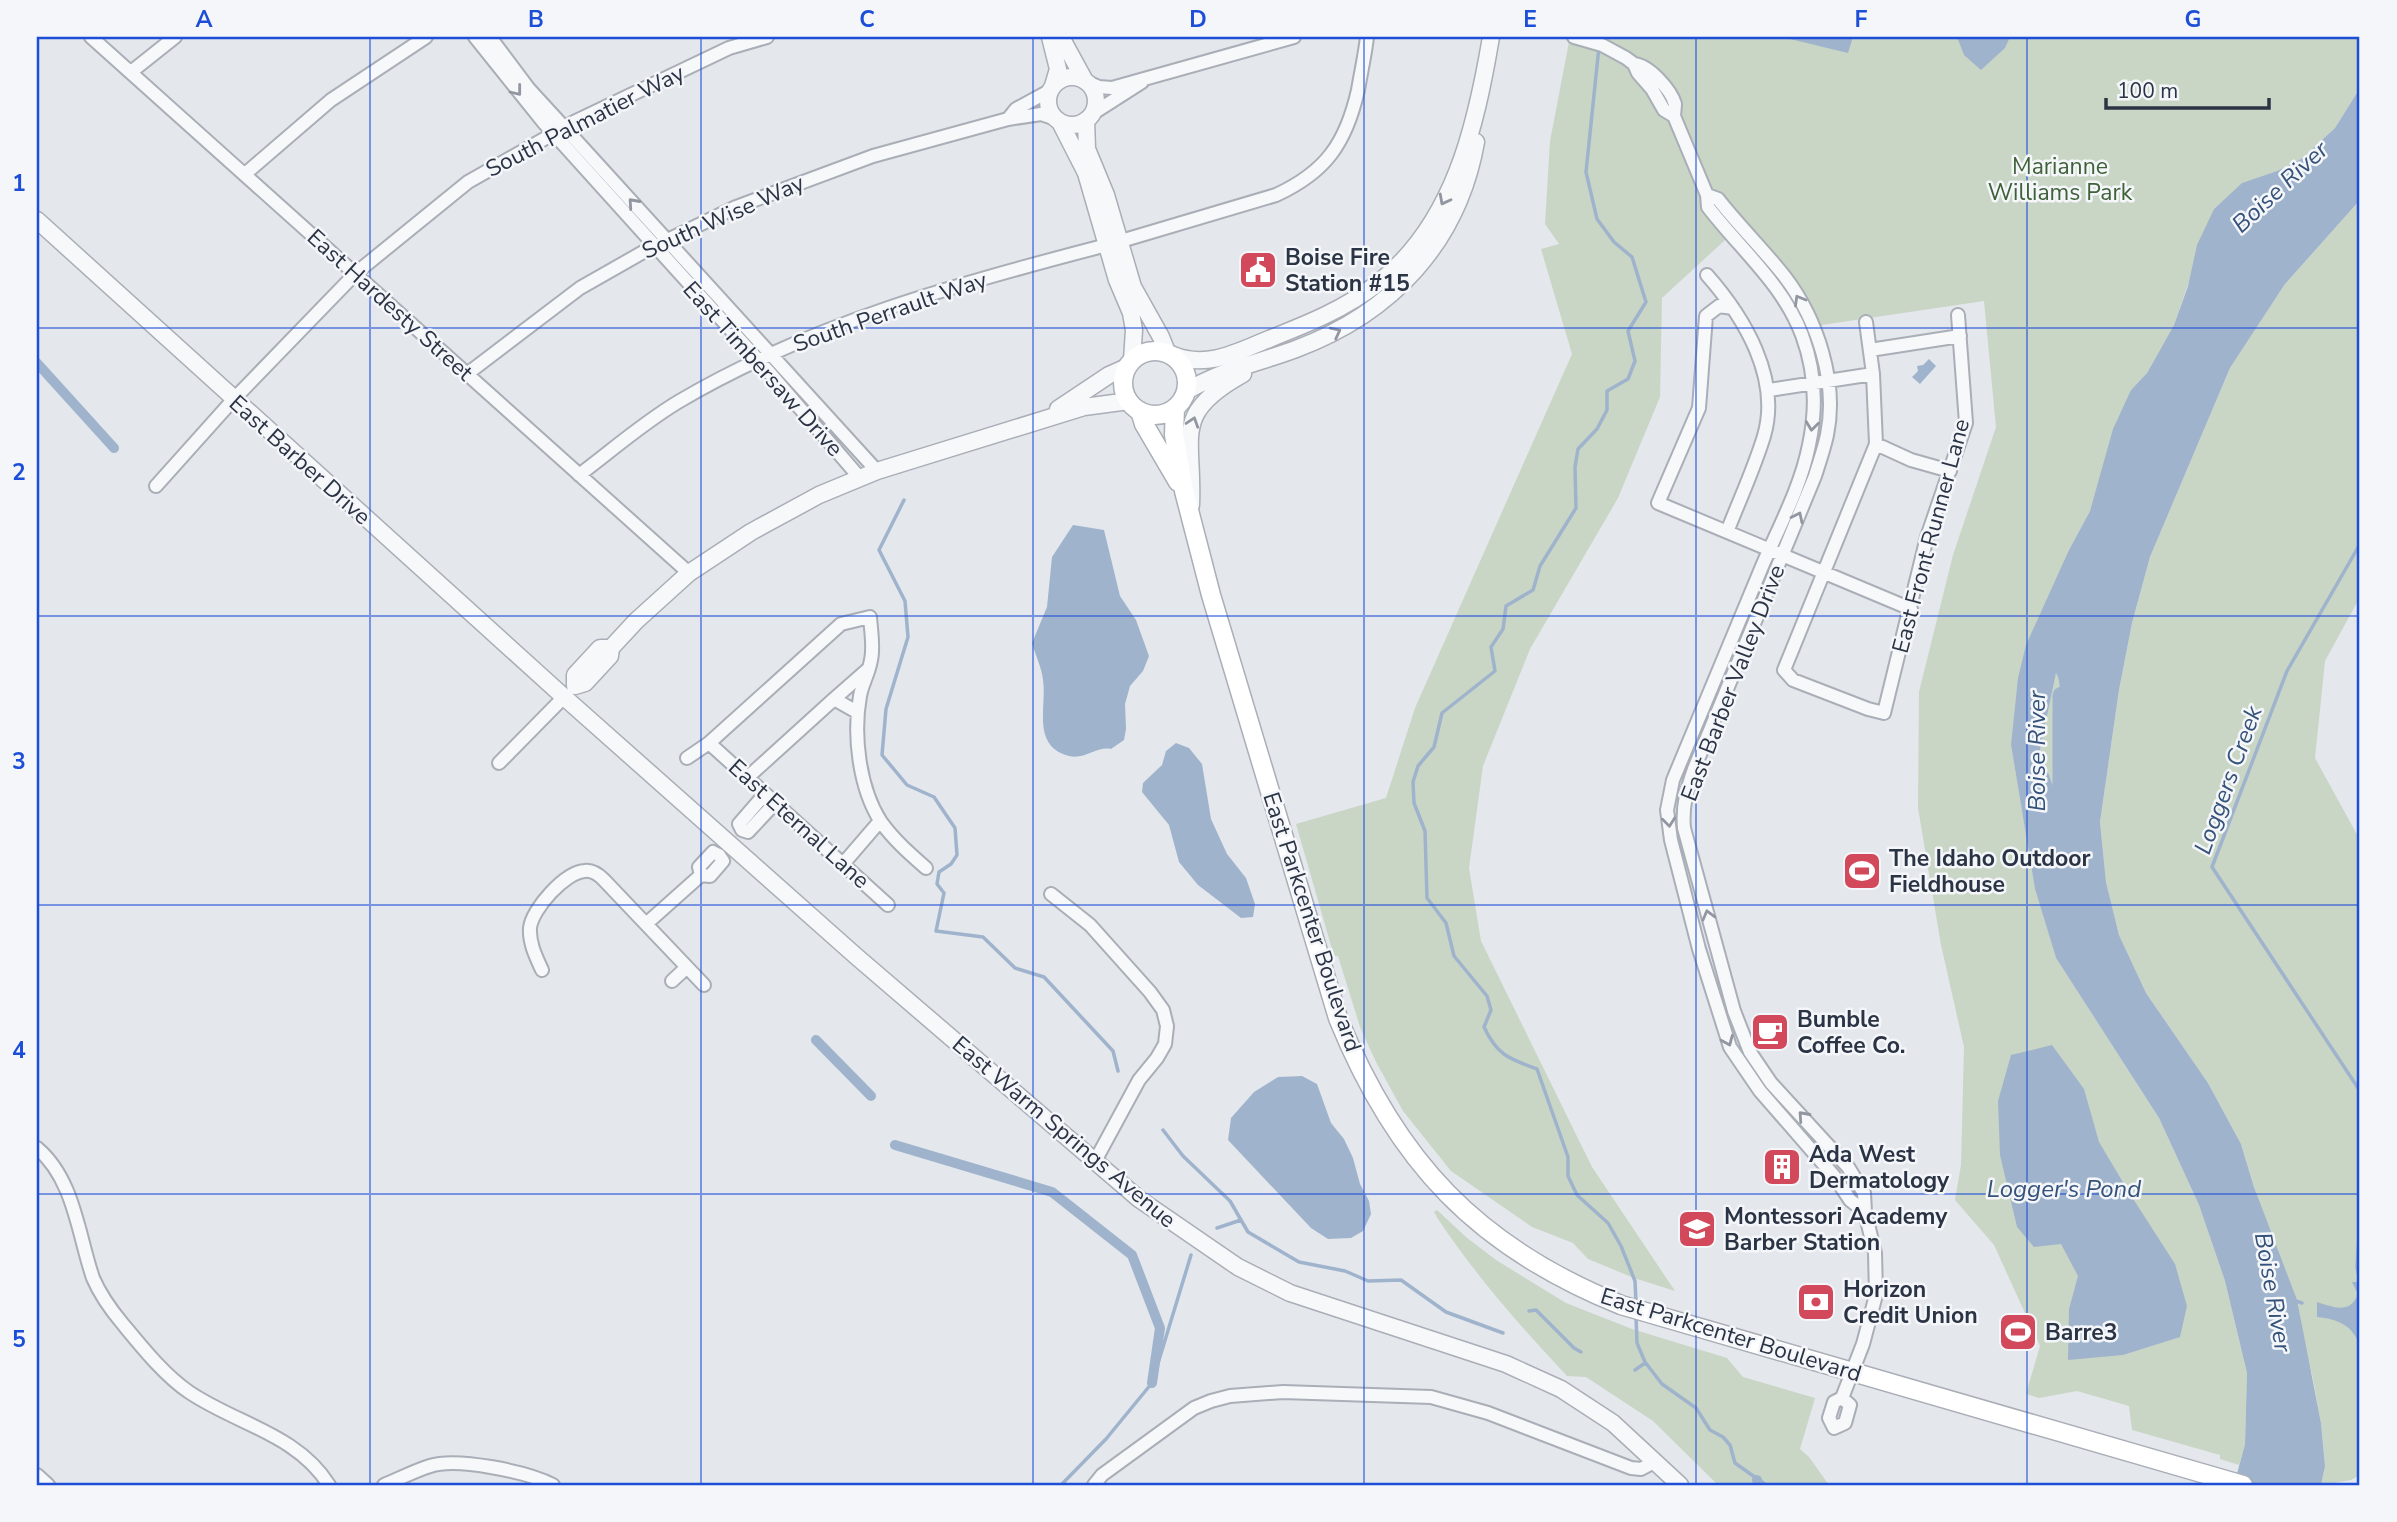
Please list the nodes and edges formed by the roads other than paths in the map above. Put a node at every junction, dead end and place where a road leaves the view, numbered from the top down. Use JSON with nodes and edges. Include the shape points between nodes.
{"nodes":[{"id":1,"x":91,"y":37,"type":"edge"},
{"id":2,"x":175,"y":37,"type":"edge"},
{"id":3,"x":426,"y":37,"type":"edge"},
{"id":4,"x":475,"y":37,"type":"edge"},
{"id":5,"x":490,"y":37,"type":"edge"},
{"id":6,"x":767,"y":37,"type":"edge"},
{"id":7,"x":1050,"y":37,"type":"edge"},
{"id":8,"x":1061,"y":37,"type":"edge"},
{"id":9,"x":1294,"y":37,"type":"edge"},
{"id":10,"x":1367,"y":37,"type":"edge"},
{"id":11,"x":1491,"y":37,"type":"edge"},
{"id":12,"x":1574,"y":37,"type":"edge"},
{"id":13,"x":131,"y":72,"type":"junction"},
{"id":14,"x":1146,"y":79,"type":"junction"},
{"id":15,"x":1084,"y":81,"type":"junction"},
{"id":16,"x":1052,"y":88,"type":"junction"},
{"id":17,"x":1482,"y":90,"type":"junction"},
{"id":18,"x":1089,"y":117,"type":"junction"},
{"id":19,"x":1008,"y":119,"type":"junction"},
{"id":20,"x":1058,"y":121,"type":"junction"},
{"id":21,"x":558,"y":130,"type":"junction"},
{"id":22,"x":245,"y":174,"type":"junction"},
{"id":23,"x":1707,"y":195,"type":"junction"},
{"id":24,"x":37,"y":220,"type":"edge"},
{"id":25,"x":666,"y":240,"type":"junction"},
{"id":26,"x":1114,"y":243,"type":"junction"},
{"id":27,"x":654,"y":246,"type":"junction"},
{"id":28,"x":356,"y":273,"type":"junction"},
{"id":29,"x":1707,"y":275,"type":"dead end"},
{"id":30,"x":1733,"y":308,"type":"junction"},
{"id":31,"x":1958,"y":316,"type":"dead end"},
{"id":32,"x":1866,"y":322,"type":"dead end"},
{"id":33,"x":1959,"y":336,"type":"junction"},
{"id":34,"x":1870,"y":350,"type":"junction"},
{"id":35,"x":1170,"y":353,"type":"junction"},
{"id":36,"x":771,"y":354,"type":"junction"},
{"id":37,"x":1273,"y":357,"type":"junction"},
{"id":38,"x":758,"y":360,"type":"junction"},
{"id":39,"x":1130,"y":363,"type":"junction"},
{"id":40,"x":467,"y":374,"type":"junction"},
{"id":41,"x":1873,"y":374,"type":"junction"},
{"id":42,"x":1827,"y":381,"type":"junction"},
{"id":43,"x":1813,"y":383,"type":"junction"},
{"id":44,"x":1769,"y":390,"type":"junction"},
{"id":45,"x":1187,"y":391,"type":"junction"},
{"id":46,"x":233,"y":400,"type":"junction"},
{"id":47,"x":1134,"y":406,"type":"junction"},
{"id":48,"x":1175,"y":408,"type":"junction"},
{"id":49,"x":1041,"y":420,"type":"junction"},
{"id":50,"x":1876,"y":444,"type":"junction"},
{"id":51,"x":877,"y":471,"type":"junction"},
{"id":52,"x":1950,"y":471,"type":"junction"},
{"id":53,"x":579,"y":475,"type":"junction"},
{"id":54,"x":860,"y":478,"type":"junction"},
{"id":55,"x":156,"y":486,"type":"dead end"},
{"id":56,"x":1184,"y":491,"type":"junction"},
{"id":57,"x":1190,"y":514,"type":"junction"},
{"id":58,"x":1727,"y":532,"type":"junction"},
{"id":59,"x":1769,"y":550,"type":"junction"},
{"id":60,"x":1782,"y":555,"type":"junction"},
{"id":61,"x":1824,"y":572,"type":"junction"},
{"id":62,"x":688,"y":573,"type":"junction"},
{"id":63,"x":1911,"y":609,"type":"junction"},
{"id":64,"x":870,"y":668,"type":"junction"},
{"id":65,"x":570,"y":692,"type":"junction"},
{"id":66,"x":834,"y":699,"type":"junction"},
{"id":67,"x":857,"y":712,"type":"junction"},
{"id":68,"x":709,"y":743,"type":"junction"},
{"id":69,"x":687,"y":758,"type":"dead end"},
{"id":70,"x":499,"y":763,"type":"dead end"},
{"id":71,"x":748,"y":777,"type":"junction"},
{"id":72,"x":770,"y":798,"type":"junction"},
{"id":73,"x":880,"y":821,"type":"junction"},
{"id":74,"x":725,"y":849,"type":"junction"},
{"id":75,"x":843,"y":864,"type":"junction"},
{"id":76,"x":926,"y":869,"type":"dead end"},
{"id":77,"x":1051,"y":894,"type":"dead end"},
{"id":78,"x":888,"y":905,"type":"dead end"},
{"id":79,"x":646,"y":924,"type":"junction"},
{"id":80,"x":687,"y":967,"type":"junction"},
{"id":81,"x":542,"y":970,"type":"dead end"},
{"id":82,"x":672,"y":981,"type":"dead end"},
{"id":83,"x":704,"y":985,"type":"dead end"},
{"id":84,"x":37,"y":1148,"type":"edge"},
{"id":85,"x":1094,"y":1163,"type":"junction"},
{"id":86,"x":1865,"y":1212,"type":"junction"},
{"id":87,"x":1852,"y":1371,"type":"junction"},
{"id":88,"x":1842,"y":1398,"type":"dead end"},
{"id":89,"x":1656,"y":1461,"type":"junction"},
{"id":90,"x":37,"y":1475,"type":"edge"},
{"id":91,"x":48,"y":1485,"type":"edge"},
{"id":92,"x":329,"y":1485,"type":"edge"},
{"id":93,"x":384,"y":1485,"type":"edge"},
{"id":94,"x":553,"y":1485,"type":"edge"},
{"id":95,"x":1094,"y":1485,"type":"edge"},
{"id":96,"x":1680,"y":1485,"type":"edge"},
{"id":97,"x":2243,"y":1485,"type":"edge"}],
"edges":[{"from":1,"to":13,"type":"street","name":"East Hardesty Street"},
{"from":2,"to":13,"type":"street"},
{"from":3,"to":22,"type":"street","via":[[331,100]]},
{"from":4,"to":21,"type":"street","name":"East Timbersaw Drive","one_way":true,"via":[[522,99]]},
{"from":5,"to":21,"type":"street","name":"East Timbersaw Drive"},
{"from":6,"to":21,"type":"street","name":"South Palmatier Way","via":[[729,48]]},
{"from":7,"to":16,"type":"street","via":[[1058,69]]},
{"from":8,"to":15,"type":"street"},
{"from":9,"to":14,"type":"street"},
{"from":10,"to":26,"type":"street","name":"South Perrault Way","via":[[1349,123],[1318,169],[1276,195]]},
{"from":11,"to":17,"type":"street"},
{"from":12,"to":23,"type":"street","name":"East Barber Valley Drive","via":[[1614,50],[1634,64],[1664,110],[1674,116]]},
{"from":13,"to":22,"type":"street","name":"East Hardesty Street"},
{"from":14,"to":15,"type":"street","via":[[1112,88]]},
{"from":14,"to":18,"type":"street"},
{"from":15,"to":16,"type":"street","via":[[1069,78]]},
{"from":15,"to":18,"type":"street","via":[[1095,96]]},
{"from":16,"to":19,"type":"street","name":"South Wise Way","via":[[1016,109]]},
{"from":16,"to":20,"type":"street","via":[[1049,107]]},
{"from":17,"to":35,"type":"street","one_way":true,"via":[[1446,198],[1423,236],[1378,284],[1307,325],[1219,358],[1199,362]]},
{"from":37,"to":17,"type":"street","one_way":true,"via":[[1335,333],[1369,312],[1392,295],[1431,251],[1446,231],[1466,187]]},
{"from":18,"to":20,"type":"street","via":[[1075,125]]},
{"from":18,"to":26,"type":"street","via":[[1087,149],[1106,195]]},
{"from":19,"to":20,"type":"street","name":"South Wise Way","via":[[1041,114]]},
{"from":19,"to":25,"type":"street","name":"South Wise Way","via":[[853,162],[736,207]]},
{"from":20,"to":26,"type":"street","via":[[1086,173]]},
{"from":25,"to":21,"type":"street","name":"East Timbersaw Drive","one_way":true},
{"from":21,"to":27,"type":"street","name":"East Timbersaw Drive"},
{"from":21,"to":28,"type":"street","name":"South Palmatier Way","via":[[468,182]]},
{"from":22,"to":28,"type":"street","name":"East Hardesty Street"},
{"from":42,"to":23,"type":"street","name":"East Barber Valley Drive","one_way":true,"via":[[1815,331],[1797,295],[1718,199]]},
{"from":23,"to":43,"type":"street","name":"East Barber Valley Drive","via":[[1708,206],[1789,307],[1810,357]]},
{"from":24,"to":46,"type":"street","name":"East Barber Drive"},
{"from":25,"to":27,"type":"street","name":"South Wise Way"},
{"from":25,"to":36,"type":"street","name":"East Timbersaw Drive"},
{"from":26,"to":35,"type":"street"},
{"from":26,"to":36,"type":"street","name":"South Perrault Way","via":[[911,301]]},
{"from":26,"to":39,"type":"street","via":[[1117,280],[1134,330]]},
{"from":27,"to":38,"type":"street","name":"East Timbersaw Drive"},
{"from":27,"to":40,"type":"street","name":"South Wise Way","via":[[580,288]]},
{"from":28,"to":40,"type":"street","name":"East Hardesty Street"},
{"from":28,"to":46,"type":"street","name":"South Palmatier Way"},
{"from":29,"to":30,"type":"street"},
{"from":30,"to":44,"type":"street","via":[[1754,344]]},
{"from":30,"to":58,"type":"street","via":[[1719,306],[1706,316],[1699,408],[1658,503]]},
{"from":31,"to":33,"type":"street","name":"East Front Runner Lane"},
{"from":32,"to":34,"type":"street"},
{"from":33,"to":34,"type":"street"},
{"from":33,"to":52,"type":"street","name":"East Front Runner Lane","via":[[1966,423]]},
{"from":34,"to":41,"type":"street"},
{"from":35,"to":39,"type":"main road","via":[[1149,351]]},
{"from":35,"to":45,"type":"main road","via":[[1186,371]]},
{"from":36,"to":38,"type":"street","name":"South Perrault Way"},
{"from":36,"to":51,"type":"street","name":"East Timbersaw Drive"},
{"from":37,"to":45,"type":"street","via":[[1217,374]]},
{"from":57,"to":37,"type":"street","one_way":true,"via":[[1189,436],[1198,408],[1217,388]]},
{"from":38,"to":53,"type":"street","name":"South Perrault Way","via":[[674,405]]},
{"from":38,"to":54,"type":"street","name":"East Timbersaw Drive"},
{"from":39,"to":47,"type":"main road","via":[[1123,384]]},
{"from":39,"to":49,"type":"street"},
{"from":40,"to":53,"type":"street","name":"East Hardesty Street"},
{"from":41,"to":42,"type":"street"},
{"from":41,"to":50,"type":"street"},
{"from":42,"to":43,"type":"street"},
{"from":60,"to":42,"type":"street","name":"East Barber Valley Drive","one_way":true,"via":[[1815,476],[1827,433]]},
{"from":43,"to":44,"type":"street"},
{"from":43,"to":59,"type":"street","name":"East Barber Valley Drive","one_way":true,"via":[[1809,447]]},
{"from":44,"to":58,"type":"street","via":[[1765,434]]},
{"from":45,"to":48,"type":"main road"},
{"from":46,"to":55,"type":"street","name":"South Palmatier Way"},
{"from":46,"to":65,"type":"street","name":"East Barber Drive"},
{"from":47,"to":48,"type":"main road","via":[[1158,415]]},
{"from":47,"to":49,"type":"street","via":[[1095,404]]},
{"from":47,"to":56,"type":"main road","name":"East Parkcenter Boulevard"},
{"from":48,"to":56,"type":"main road","name":"East Parkcenter Boulevard","via":[[1174,435]]},
{"from":49,"to":51,"type":"street"},
{"from":50,"to":52,"type":"street"},
{"from":50,"to":61,"type":"street"},
{"from":51,"to":54,"type":"street"},
{"from":52,"to":63,"type":"street","name":"East Front Runner Lane","via":[[1927,537]]},
{"from":53,"to":62,"type":"street","name":"East Hardesty Street"},
{"from":54,"to":62,"type":"street","via":[[751,532]]},
{"from":56,"to":57,"type":"main road","name":"East Parkcenter Boulevard"},
{"from":57,"to":87,"type":"main road","name":"East Parkcenter Boulevard","via":[[1334,1005],[1361,1072],[1417,1162],[1516,1252],[1559,1277],[1670,1321]]},
{"from":58,"to":59,"type":"street"},
{"from":59,"to":60,"type":"street"},
{"from":59,"to":86,"type":"street","name":"East Barber Valley Drive","one_way":true,"via":[[1673,780],[1667,810],[1671,840],[1730,1047],[1760,1091]]},
{"from":60,"to":61,"type":"street"},
{"from":86,"to":60,"type":"street","name":"East Barber Valley Drive","one_way":true,"via":[[1864,1193],[1848,1167],[1771,1083],[1749,1052],[1684,828],[1685,795],[1694,769]]},
{"from":61,"to":63,"type":"street"},
{"from":61,"to":63,"type":"street","name":"East Front Runner Lane","via":[[1784,670],[1793,680],[1884,713]]},
{"from":62,"to":65,"type":"street","via":[[611,648],[600,648],[575,675]]},
{"from":64,"to":66,"type":"street"},
{"from":64,"to":67,"type":"street"},
{"from":64,"to":68,"type":"street","via":[[870,617],[841,624]]},
{"from":65,"to":70,"type":"street"},
{"from":65,"to":74,"type":"street","name":"East Warm Springs Avenue"},
{"from":66,"to":67,"type":"street"},
{"from":66,"to":71,"type":"street"},
{"from":67,"to":73,"type":"street","via":[[860,762]]},
{"from":68,"to":69,"type":"street"},
{"from":68,"to":71,"type":"street","name":"East Eternal Lane"},
{"from":71,"to":72,"type":"street","name":"East Eternal Lane"},
{"from":72,"to":74,"type":"street","via":[[748,832],[742,830]]},
{"from":72,"to":75,"type":"street","name":"East Eternal Lane"},
{"from":73,"to":75,"type":"street"},
{"from":73,"to":76,"type":"street"},
{"from":74,"to":79,"type":"street","via":[[713,852],[699,867],[701,875]]},
{"from":74,"to":85,"type":"street","name":"East Warm Springs Avenue"},
{"from":75,"to":78,"type":"street","name":"East Eternal Lane"},
{"from":77,"to":85,"type":"street","via":[[1090,925],[1150,992],[1163,1010],[1167,1026],[1165,1044],[1139,1080]]},
{"from":79,"to":80,"type":"street"},
{"from":79,"to":81,"type":"street","via":[[597,874],[585,870],[571,875],[538,906],[530,928],[533,952]]},
{"from":80,"to":82,"type":"street"},
{"from":80,"to":83,"type":"street"},
{"from":84,"to":92,"type":"street","via":[[58,1171],[94,1281],[120,1321],[186,1390],[282,1439]]},
{"from":85,"to":89,"type":"street","name":"East Warm Springs Avenue","via":[[1154,1211],[1238,1267],[1290,1293],[1535,1376],[1582,1401]]},
{"from":86,"to":87,"type":"street","name":"East Barber Valley Drive","via":[[1875,1253],[1876,1295]]},
{"from":87,"to":88,"type":"street","name":"East Barber Valley Drive"},
{"from":87,"to":97,"type":"main road","name":"East Parkcenter Boulevard"},
{"from":89,"to":95,"type":"street","via":[[1641,1469],[1631,1468],[1488,1413],[1431,1397],[1283,1392],[1230,1396],[1194,1408]]},
{"from":89,"to":96,"type":"street","name":"East Warm Springs Avenue"},
{"from":90,"to":91,"type":"street"},
{"from":93,"to":94,"type":"street","via":[[447,1463],[514,1471]]}]}
